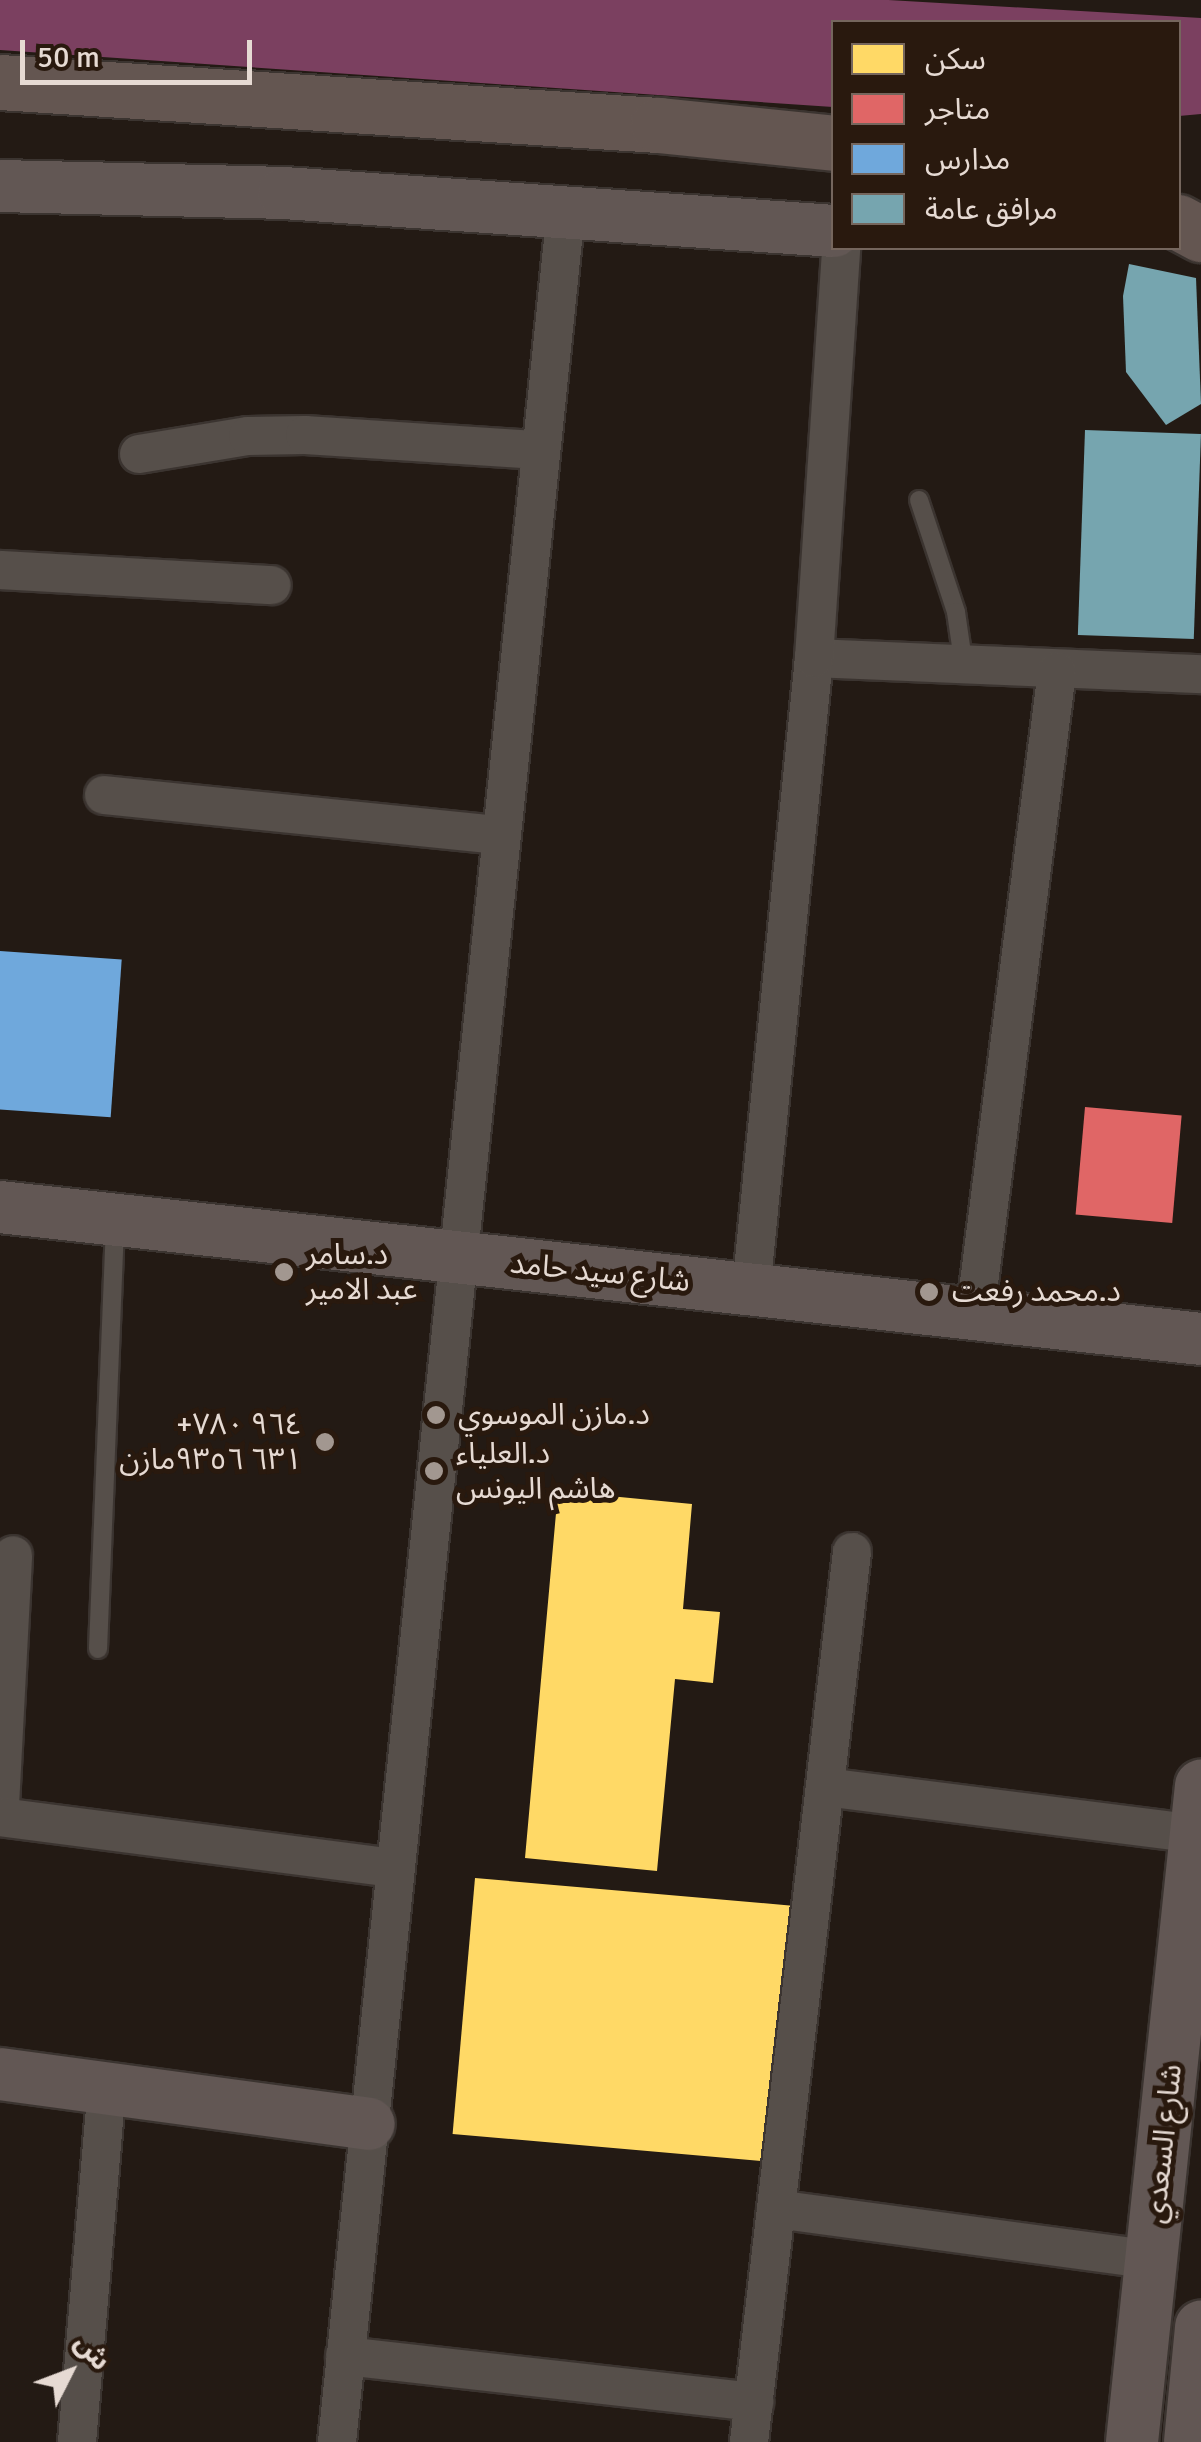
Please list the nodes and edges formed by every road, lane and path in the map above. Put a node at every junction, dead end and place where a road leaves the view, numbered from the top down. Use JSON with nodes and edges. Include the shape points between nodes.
{"nodes":[{"id":1,"x":0,"y":82,"type":"edge"},
{"id":2,"x":831,"y":143,"type":"edge"},
{"id":3,"x":0,"y":186,"type":"edge"},
{"id":4,"x":566,"y":212,"type":"junction"},
{"id":5,"x":831,"y":230,"type":"edge"},
{"id":6,"x":841,"y":250,"type":"edge"},
{"id":7,"x":539,"y":450,"type":"junction"},
{"id":8,"x":139,"y":454,"type":"dead end"},
{"id":9,"x":920,"y":500,"type":"dead end"},
{"id":10,"x":0,"y":570,"type":"edge"},
{"id":11,"x":272,"y":585,"type":"dead end"},
{"id":12,"x":814,"y":658,"type":"junction"},
{"id":13,"x":963,"y":660,"type":"junction"},
{"id":14,"x":1058,"y":672,"type":"junction"},
{"id":15,"x":1201,"y":674,"type":"edge"},
{"id":16,"x":104,"y":796,"type":"dead end"},
{"id":17,"x":500,"y":835,"type":"junction"},
{"id":18,"x":0,"y":1208,"type":"edge"},
{"id":19,"x":115,"y":1220,"type":"junction"},
{"id":20,"x":457,"y":1258,"type":"junction"},
{"id":21,"x":751,"y":1290,"type":"junction"},
{"id":22,"x":975,"y":1314,"type":"junction"},
{"id":23,"x":1201,"y":1339,"type":"edge"},
{"id":24,"x":852,"y":1552,"type":"dead end"},
{"id":25,"x":14,"y":1555,"type":"dead end"},
{"id":26,"x":98,"y":1649,"type":"dead end"},
{"id":27,"x":825,"y":1787,"type":"junction"},
{"id":28,"x":0,"y":1806,"type":"edge"},
{"id":29,"x":1198,"y":1810,"type":"edge"},
{"id":30,"x":0,"y":1817,"type":"edge"},
{"id":31,"x":395,"y":1868,"type":"junction"},
{"id":32,"x":0,"y":2074,"type":"edge"},
{"id":33,"x":107,"y":2088,"type":"junction"},
{"id":34,"x":369,"y":2124,"type":"junction"},
{"id":35,"x":776,"y":2209,"type":"junction"},
{"id":36,"x":1151,"y":2260,"type":"junction"},
{"id":37,"x":1201,"y":2327,"type":"edge"},
{"id":38,"x":346,"y":2356,"type":"junction"},
{"id":39,"x":754,"y":2402,"type":"junction"},
{"id":40,"x":78,"y":2442,"type":"edge"},
{"id":41,"x":337,"y":2442,"type":"edge"},
{"id":42,"x":749,"y":2442,"type":"edge"},
{"id":43,"x":1132,"y":2442,"type":"edge"},
{"id":44,"x":1190,"y":2442,"type":"edge"}],
"edges":[{"from":1,"to":2,"type":"main road","via":[[658,124]]},
{"from":3,"to":4,"type":"street","via":[[284,193]]},
{"from":4,"to":5,"type":"street"},
{"from":4,"to":7,"type":"street"},
{"from":6,"to":12,"type":"street"},
{"from":7,"to":8,"type":"street","via":[[248,436]]},
{"from":7,"to":17,"type":"street"},
{"from":9,"to":13,"type":"lane","via":[[956,612]]},
{"from":10,"to":11,"type":"street"},
{"from":12,"to":13,"type":"street"},
{"from":12,"to":21,"type":"street"},
{"from":13,"to":14,"type":"street"},
{"from":14,"to":15,"type":"street"},
{"from":14,"to":22,"type":"street"},
{"from":16,"to":17,"type":"street"},
{"from":17,"to":20,"type":"street"},
{"from":18,"to":19,"type":"street","name":"شارع سيد حامد"},
{"from":19,"to":20,"type":"street","name":"شارع سيد حامد"},
{"from":19,"to":26,"type":"lane"},
{"from":20,"to":21,"type":"street","name":"شارع سيد حامد"},
{"from":20,"to":31,"type":"street"},
{"from":21,"to":22,"type":"street","name":"شارع سيد حامد"},
{"from":22,"to":23,"type":"street","name":"شارع سيد حامد"},
{"from":24,"to":27,"type":"street"},
{"from":25,"to":28,"type":"street"},
{"from":27,"to":29,"type":"street"},
{"from":27,"to":35,"type":"street"},
{"from":29,"to":36,"type":"street","name":"شارع السعدي"},
{"from":30,"to":31,"type":"street"},
{"from":31,"to":34,"type":"street"},
{"from":32,"to":33,"type":"street"},
{"from":33,"to":34,"type":"street"},
{"from":33,"to":40,"type":"street"},
{"from":34,"to":38,"type":"street"},
{"from":35,"to":36,"type":"street"},
{"from":35,"to":39,"type":"street"},
{"from":36,"to":43,"type":"street","name":"شارع السعدي"},
{"from":37,"to":44,"type":"street"},
{"from":38,"to":39,"type":"street"},
{"from":38,"to":41,"type":"street"},
{"from":39,"to":42,"type":"street"}]}
